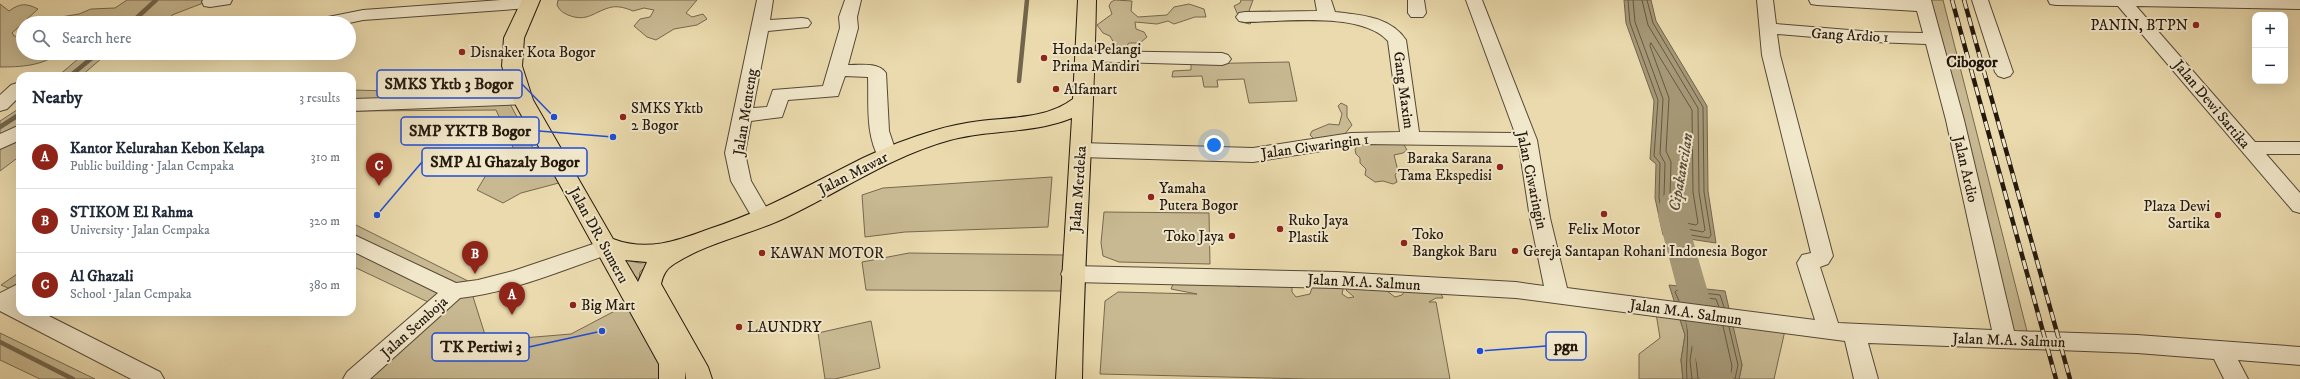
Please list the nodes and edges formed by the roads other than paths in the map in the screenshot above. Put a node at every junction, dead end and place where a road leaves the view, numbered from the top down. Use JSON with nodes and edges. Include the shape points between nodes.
{"nodes":[{"id":1,"x":765,"y":0,"type":"edge"},
{"id":2,"x":853,"y":0,"type":"edge"},
{"id":3,"x":1086,"y":0,"type":"edge"},
{"id":4,"x":1474,"y":0,"type":"edge"},
{"id":5,"x":1765,"y":0,"type":"edge"},
{"id":6,"x":1817,"y":0,"type":"edge"},
{"id":7,"x":1980,"y":0,"type":"edge"},
{"id":8,"x":2056,"y":0,"type":"edge"},
{"id":9,"x":531,"y":2,"type":"edge"},
{"id":10,"x":1924,"y":3,"type":"edge"},
{"id":11,"x":2124,"y":3,"type":"junction"},
{"id":12,"x":2300,"y":4,"type":"edge"},
{"id":13,"x":1325,"y":8,"type":"edge"},
{"id":14,"x":356,"y":16,"type":"edge"},
{"id":15,"x":1245,"y":17,"type":"dead end"},
{"id":16,"x":802,"y":23,"type":"dead end"},
{"id":17,"x":759,"y":26,"type":"junction"},
{"id":18,"x":1766,"y":28,"type":"junction"},
{"id":19,"x":1934,"y":39,"type":"junction"},
{"id":20,"x":1086,"y":57,"type":"junction"},
{"id":21,"x":1222,"y":59,"type":"dead end"},
{"id":22,"x":837,"y":70,"type":"junction"},
{"id":23,"x":2004,"y":72,"type":"dead end"},
{"id":24,"x":12,"y":89,"type":"edge"},
{"id":25,"x":523,"y":100,"type":"junction"},
{"id":26,"x":1084,"y":101,"type":"junction"},
{"id":27,"x":0,"y":105,"type":"edge"},
{"id":28,"x":356,"y":105,"type":"edge"},
{"id":29,"x":743,"y":115,"type":"junction"},
{"id":30,"x":1023,"y":122,"type":"junction"},
{"id":31,"x":16,"y":133,"type":"edge"},
{"id":32,"x":1410,"y":138,"type":"junction"},
{"id":33,"x":1526,"y":140,"type":"junction"},
{"id":34,"x":0,"y":143,"type":"edge"},
{"id":35,"x":1080,"y":146,"type":"junction"},
{"id":36,"x":2249,"y":148,"type":"junction"},
{"id":37,"x":2300,"y":148,"type":"edge"},
{"id":38,"x":887,"y":155,"type":"junction"},
{"id":39,"x":2300,"y":206,"type":"edge"},
{"id":40,"x":763,"y":219,"type":"junction"},
{"id":41,"x":356,"y":244,"type":"edge"},
{"id":42,"x":604,"y":246,"type":"junction"},
{"id":43,"x":690,"y":247,"type":"junction"},
{"id":44,"x":1072,"y":274,"type":"junction"},
{"id":45,"x":454,"y":291,"type":"junction"},
{"id":46,"x":1557,"y":294,"type":"junction"},
{"id":47,"x":37,"y":316,"type":"edge"},
{"id":48,"x":1829,"y":331,"type":"junction"},
{"id":49,"x":1854,"y":334,"type":"junction"},
{"id":50,"x":2005,"y":340,"type":"junction"},
{"id":51,"x":2222,"y":351,"type":"junction"},
{"id":52,"x":2300,"y":356,"type":"edge"},
{"id":53,"x":152,"y":379,"type":"edge"},
{"id":54,"x":355,"y":379,"type":"edge"},
{"id":55,"x":672,"y":379,"type":"edge"},
{"id":56,"x":699,"y":379,"type":"edge"},
{"id":57,"x":1068,"y":379,"type":"edge"},
{"id":58,"x":1866,"y":379,"type":"edge"},
{"id":59,"x":2236,"y":379,"type":"edge"}],
"edges":[{"from":1,"to":17,"type":"street","name":"Jalan Menteng"},
{"from":2,"to":22,"type":"street","via":[[848,17],[849,28]]},
{"from":3,"to":20,"type":"main road","name":"Jalan Merdeka"},
{"from":4,"to":33,"type":"street","name":"Jalan Ciwaringin"},
{"from":5,"to":18,"type":"street"},
{"from":6,"to":10,"type":"street"},
{"from":7,"to":23,"type":"street"},
{"from":8,"to":11,"type":"street"},
{"from":9,"to":14,"type":"street"},
{"from":9,"to":25,"type":"main road","name":"Jalan DR. Sumeru","via":[[514,38],[512,66]]},
{"from":10,"to":19,"type":"street","name":"Jalan Ardio"},
{"from":11,"to":12,"type":"street"},
{"from":11,"to":36,"type":"street","name":"Jalan Dewi Sartika"},
{"from":13,"to":15,"type":"street","name":"Gang Maxim"},
{"from":13,"to":32,"type":"street","name":"Gang Maxim","via":[[1379,24],[1397,40]]},
{"from":16,"to":17,"type":"street"},
{"from":17,"to":29,"type":"street","name":"Jalan Menteng"},
{"from":18,"to":19,"type":"street","name":"Gang Ardio 1"},
{"from":18,"to":48,"type":"street","via":[[1822,256],[1821,259],[1809,261],[1808,264]]},
{"from":19,"to":50,"type":"street","name":"Jalan Ardio"},
{"from":20,"to":21,"type":"street"},
{"from":20,"to":26,"type":"main road","name":"Jalan Merdeka"},
{"from":22,"to":29,"type":"street","via":[[829,93],[780,94],[775,113]]},
{"from":22,"to":38,"type":"street","via":[[878,73],[879,131]]},
{"from":24,"to":27,"type":"street"},
{"from":25,"to":28,"type":"street"},
{"from":25,"to":42,"type":"main road","name":"Jalan DR. Sumeru"},
{"from":26,"to":30,"type":"main road","via":[[1065,115]]},
{"from":26,"to":35,"type":"main road","name":"Jalan Merdeka"},
{"from":29,"to":40,"type":"street","name":"Jalan Menteng","via":[[736,161],[741,181]]},
{"from":30,"to":35,"type":"main road","via":[[1057,126],[1071,132]]},
{"from":30,"to":38,"type":"main road","name":"Jalan Mawar","via":[[974,127]]},
{"from":31,"to":34,"type":"street"},
{"from":32,"to":33,"type":"street","name":"Jalan Ciwaringin 1"},
{"from":32,"to":35,"type":"street","name":"Jalan Ciwaringin 1","via":[[1347,139],[1280,153],[1253,155]]},
{"from":33,"to":46,"type":"street","name":"Jalan Ciwaringin"},
{"from":35,"to":44,"type":"main road","name":"Jalan Merdeka"},
{"from":36,"to":37,"type":"street"},
{"from":36,"to":39,"type":"street","name":"Jalan Dewi Sartika"},
{"from":38,"to":40,"type":"main road","name":"Jalan Mawar"},
{"from":40,"to":43,"type":"main road","name":"Jalan Mawar"},
{"from":41,"to":45,"type":"street"},
{"from":42,"to":43,"type":"main road","via":[[629,254],[646,255]]},
{"from":42,"to":45,"type":"street","via":[[516,278]]},
{"from":42,"to":55,"type":"main road","name":"Jalan DR. Sumeru","via":[[672,364]]},
{"from":43,"to":56,"type":"main road","name":"Jalan DR. Sumeru","via":[[663,259],[654,268],[649,284],[699,374]]},
{"from":44,"to":46,"type":"street","name":"Jalan M.A. Salmun","via":[[1337,280]]},
{"from":44,"to":57,"type":"main road","name":"Jalan Merdeka"},
{"from":45,"to":54,"type":"street","name":"Jalan Semboja"},
{"from":46,"to":48,"type":"street","name":"Jalan M.A. Salmun"},
{"from":47,"to":53,"type":"street"},
{"from":48,"to":49,"type":"street","name":"Jalan M.A. Salmun"},
{"from":49,"to":50,"type":"street","name":"Jalan M.A. Salmun"},
{"from":49,"to":58,"type":"street"},
{"from":50,"to":51,"type":"street","name":"Jalan M.A. Salmun","via":[[2137,344]]},
{"from":51,"to":52,"type":"street","name":"Jalan M.A. Salmun"},
{"from":51,"to":59,"type":"street"}]}
